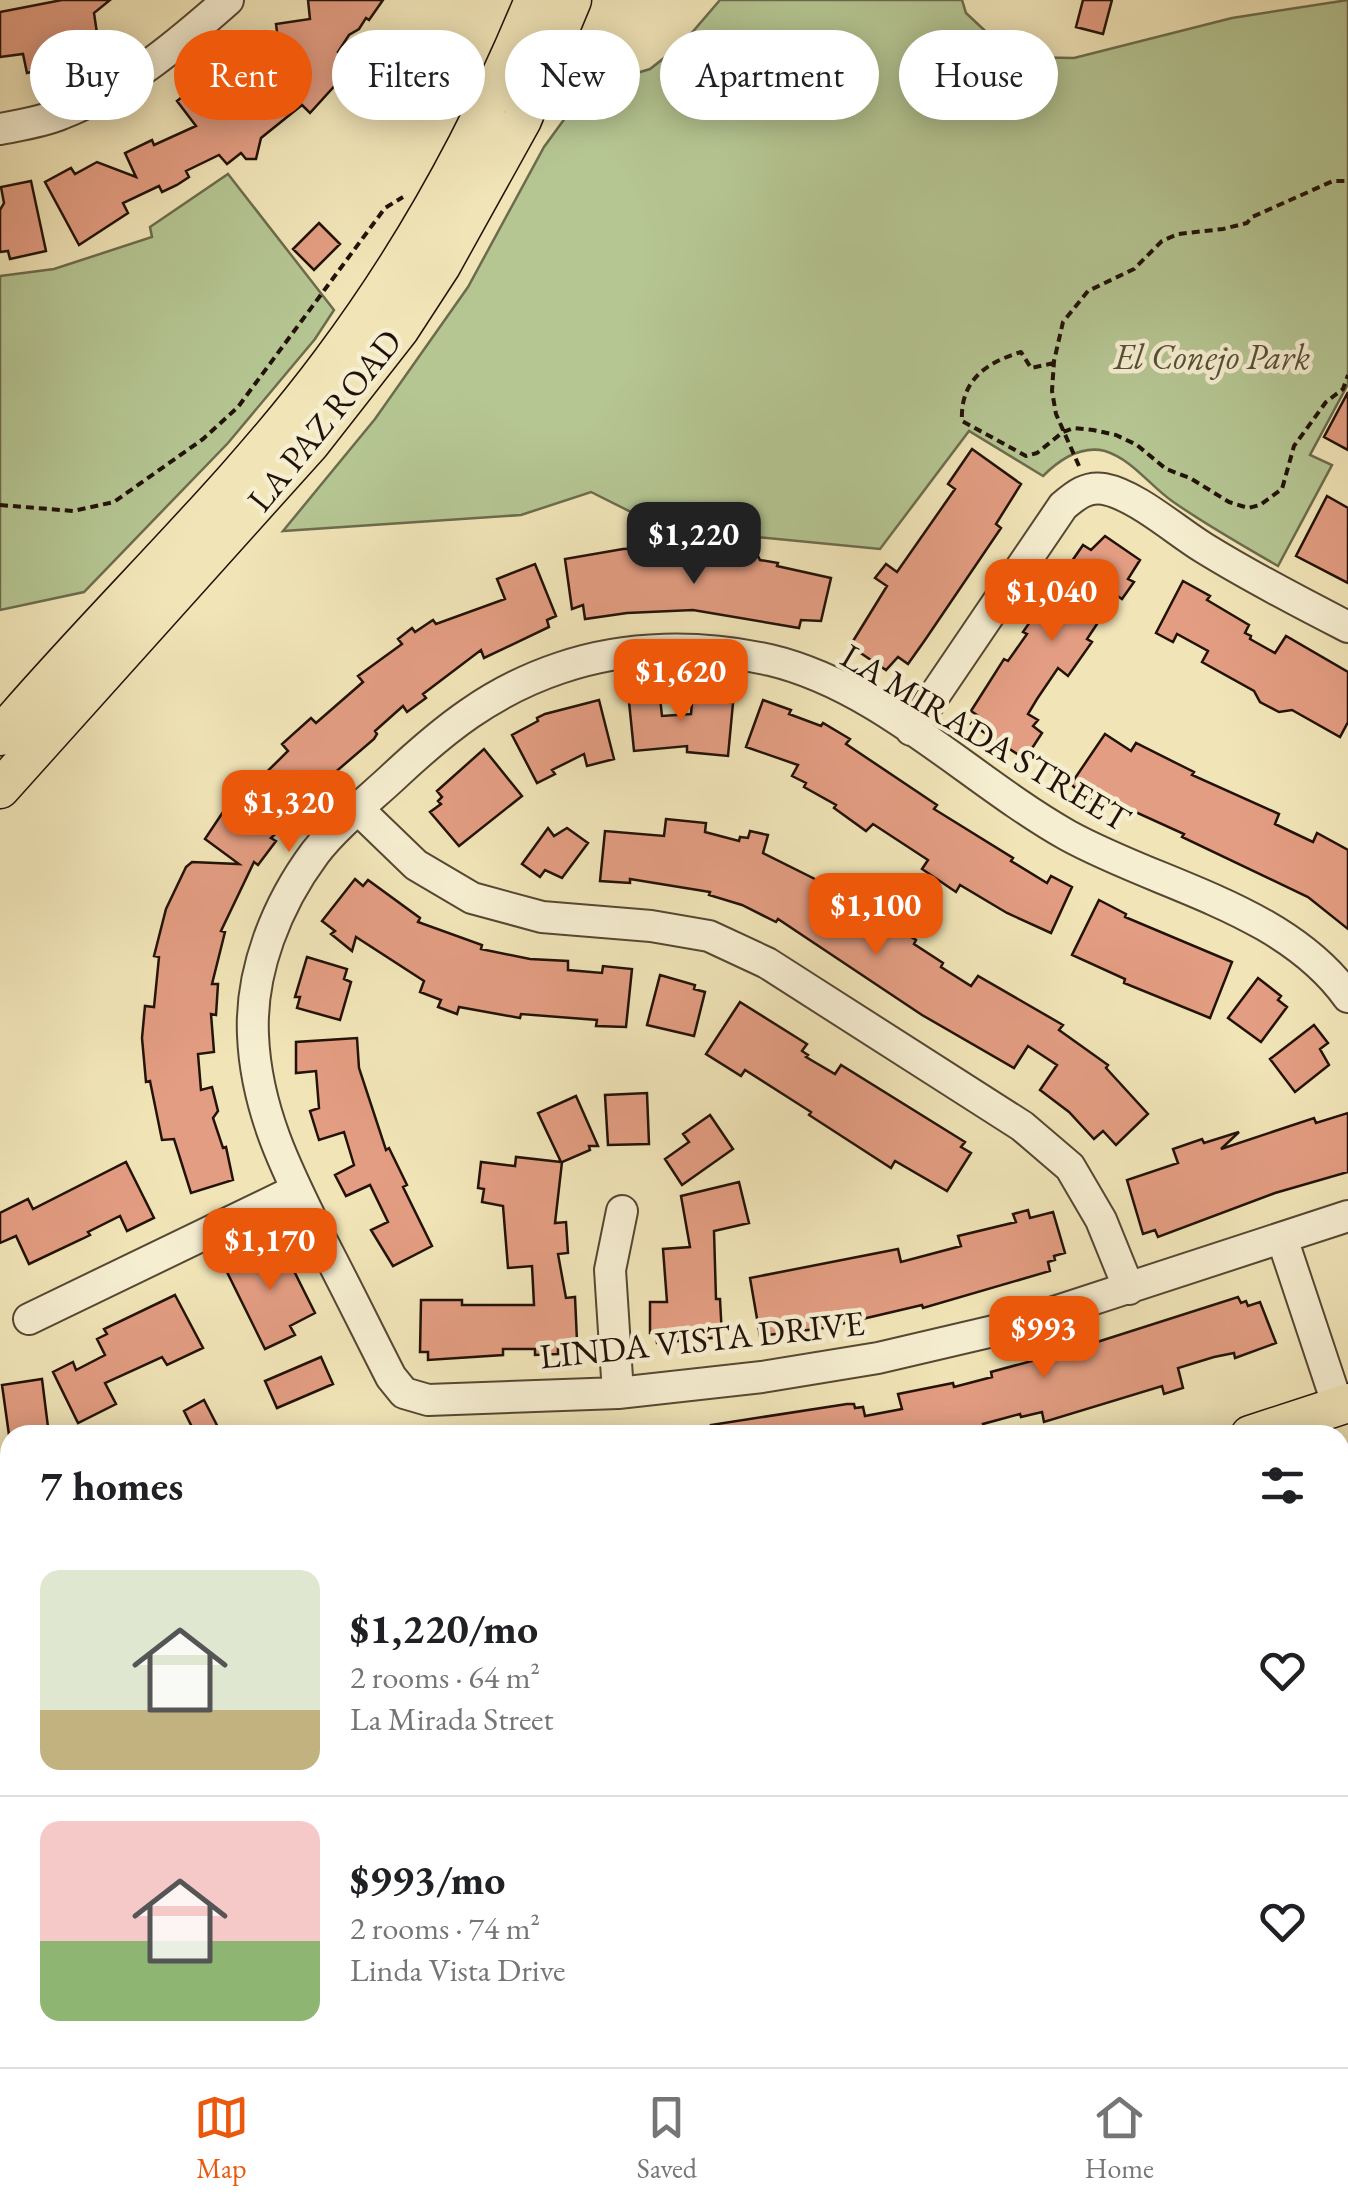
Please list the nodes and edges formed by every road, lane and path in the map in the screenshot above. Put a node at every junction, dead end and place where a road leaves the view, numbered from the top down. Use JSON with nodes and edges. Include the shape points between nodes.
{"nodes":[{"id":1,"x":228,"y":0,"type":"edge"},
{"id":2,"x":534,"y":0,"type":"edge"},
{"id":3,"x":572,"y":0,"type":"edge"},
{"id":4,"x":0,"y":129,"type":"edge"},
{"id":5,"x":1348,"y":180,"type":"edge"},
{"id":6,"x":435,"y":207,"type":"junction"},
{"id":7,"x":1054,"y":363,"type":"junction"},
{"id":8,"x":1348,"y":375,"type":"edge"},
{"id":9,"x":1062,"y":432,"type":"junction"},
{"id":10,"x":1089,"y":488,"type":"junction"},
{"id":11,"x":0,"y":505,"type":"edge"},
{"id":12,"x":1348,"y":627,"type":"edge"},
{"id":13,"x":4,"y":724,"type":"edge"},
{"id":14,"x":911,"y":730,"type":"junction"},
{"id":15,"x":0,"y":788,"type":"edge"},
{"id":16,"x":358,"y":810,"type":"junction"},
{"id":17,"x":1348,"y":997,"type":"edge"},
{"id":18,"x":296,"y":1190,"type":"junction"},
{"id":19,"x":622,"y":1210,"type":"dead end"},
{"id":20,"x":1348,"y":1216,"type":"edge"},
{"id":21,"x":1282,"y":1238,"type":"junction"},
{"id":22,"x":1129,"y":1290,"type":"junction"},
{"id":23,"x":29,"y":1319,"type":"dead end"},
{"id":24,"x":404,"y":1393,"type":"joint"},
{"id":25,"x":618,"y":1393,"type":"junction"},
{"id":26,"x":1343,"y":1404,"type":"edge"},
{"id":27,"x":1280,"y":1425,"type":"edge"}],
"edges":[{"from":1,"to":4,"type":"street","via":[[110,92],[57,116]]},
{"from":2,"to":6,"type":"main road","name":"LA PAZ ROAD"},
{"from":3,"to":15,"type":"main road","name":"LA PAZ ROAD","via":[[522,120],[400,329],[310,444]]},
{"from":5,"to":7,"type":"path","via":[[1233,227],[1162,241],[1134,270],[1088,292],[1063,322]]},
{"from":6,"to":11,"type":"path","via":[[406,196],[386,208],[238,407],[114,502],[73,511]]},
{"from":6,"to":13,"type":"main road","name":"LA PAZ ROAD","via":[[291,412]]},
{"from":7,"to":9,"type":"path","via":[[1052,391]]},
{"from":7,"to":9,"type":"path","via":[[1031,368],[1020,352],[982,369],[961,402],[962,421],[1026,456]]},
{"from":8,"to":9,"type":"path","via":[[1294,446],[1282,489],[1248,508],[1166,469],[1116,435]]},
{"from":9,"to":10,"type":"path"},
{"from":10,"to":12,"type":"street","via":[[1123,496]]},
{"from":10,"to":14,"type":"street","via":[[1063,506]]},
{"from":14,"to":16,"type":"street","name":"LA MIRADA STREET","via":[[835,683],[772,661],[692,649],[622,652],[560,667],[502,692],[444,729]]},
{"from":14,"to":17,"type":"street","name":"LA MIRADA STREET","via":[[1067,835],[1291,941]]},
{"from":16,"to":18,"type":"street","name":"LA MIRADA STREET","via":[[316,851],[283,904],[260,967],[252,1030],[257,1084]]},
{"from":16,"to":22,"type":"street","via":[[416,865],[472,898],[542,917],[709,936],[766,964],[1022,1126],[1070,1167],[1101,1220]]},
{"from":18,"to":23,"type":"street"},
{"from":18,"to":24,"type":"street","name":"LA MIRADA STREET"},
{"from":19,"to":25,"type":"street","via":[[610,1270]]},
{"from":20,"to":21,"type":"street","name":"LINDA VISTA DRIVE"},
{"from":21,"to":22,"type":"street","name":"LINDA VISTA DRIVE"},
{"from":21,"to":26,"type":"street"},
{"from":22,"to":25,"type":"street","name":"LINDA VISTA DRIVE","via":[[878,1358]]},
{"from":24,"to":25,"type":"street","name":"LINDA VISTA DRIVE","via":[[428,1400]]},
{"from":26,"to":27,"type":"main road"}]}
